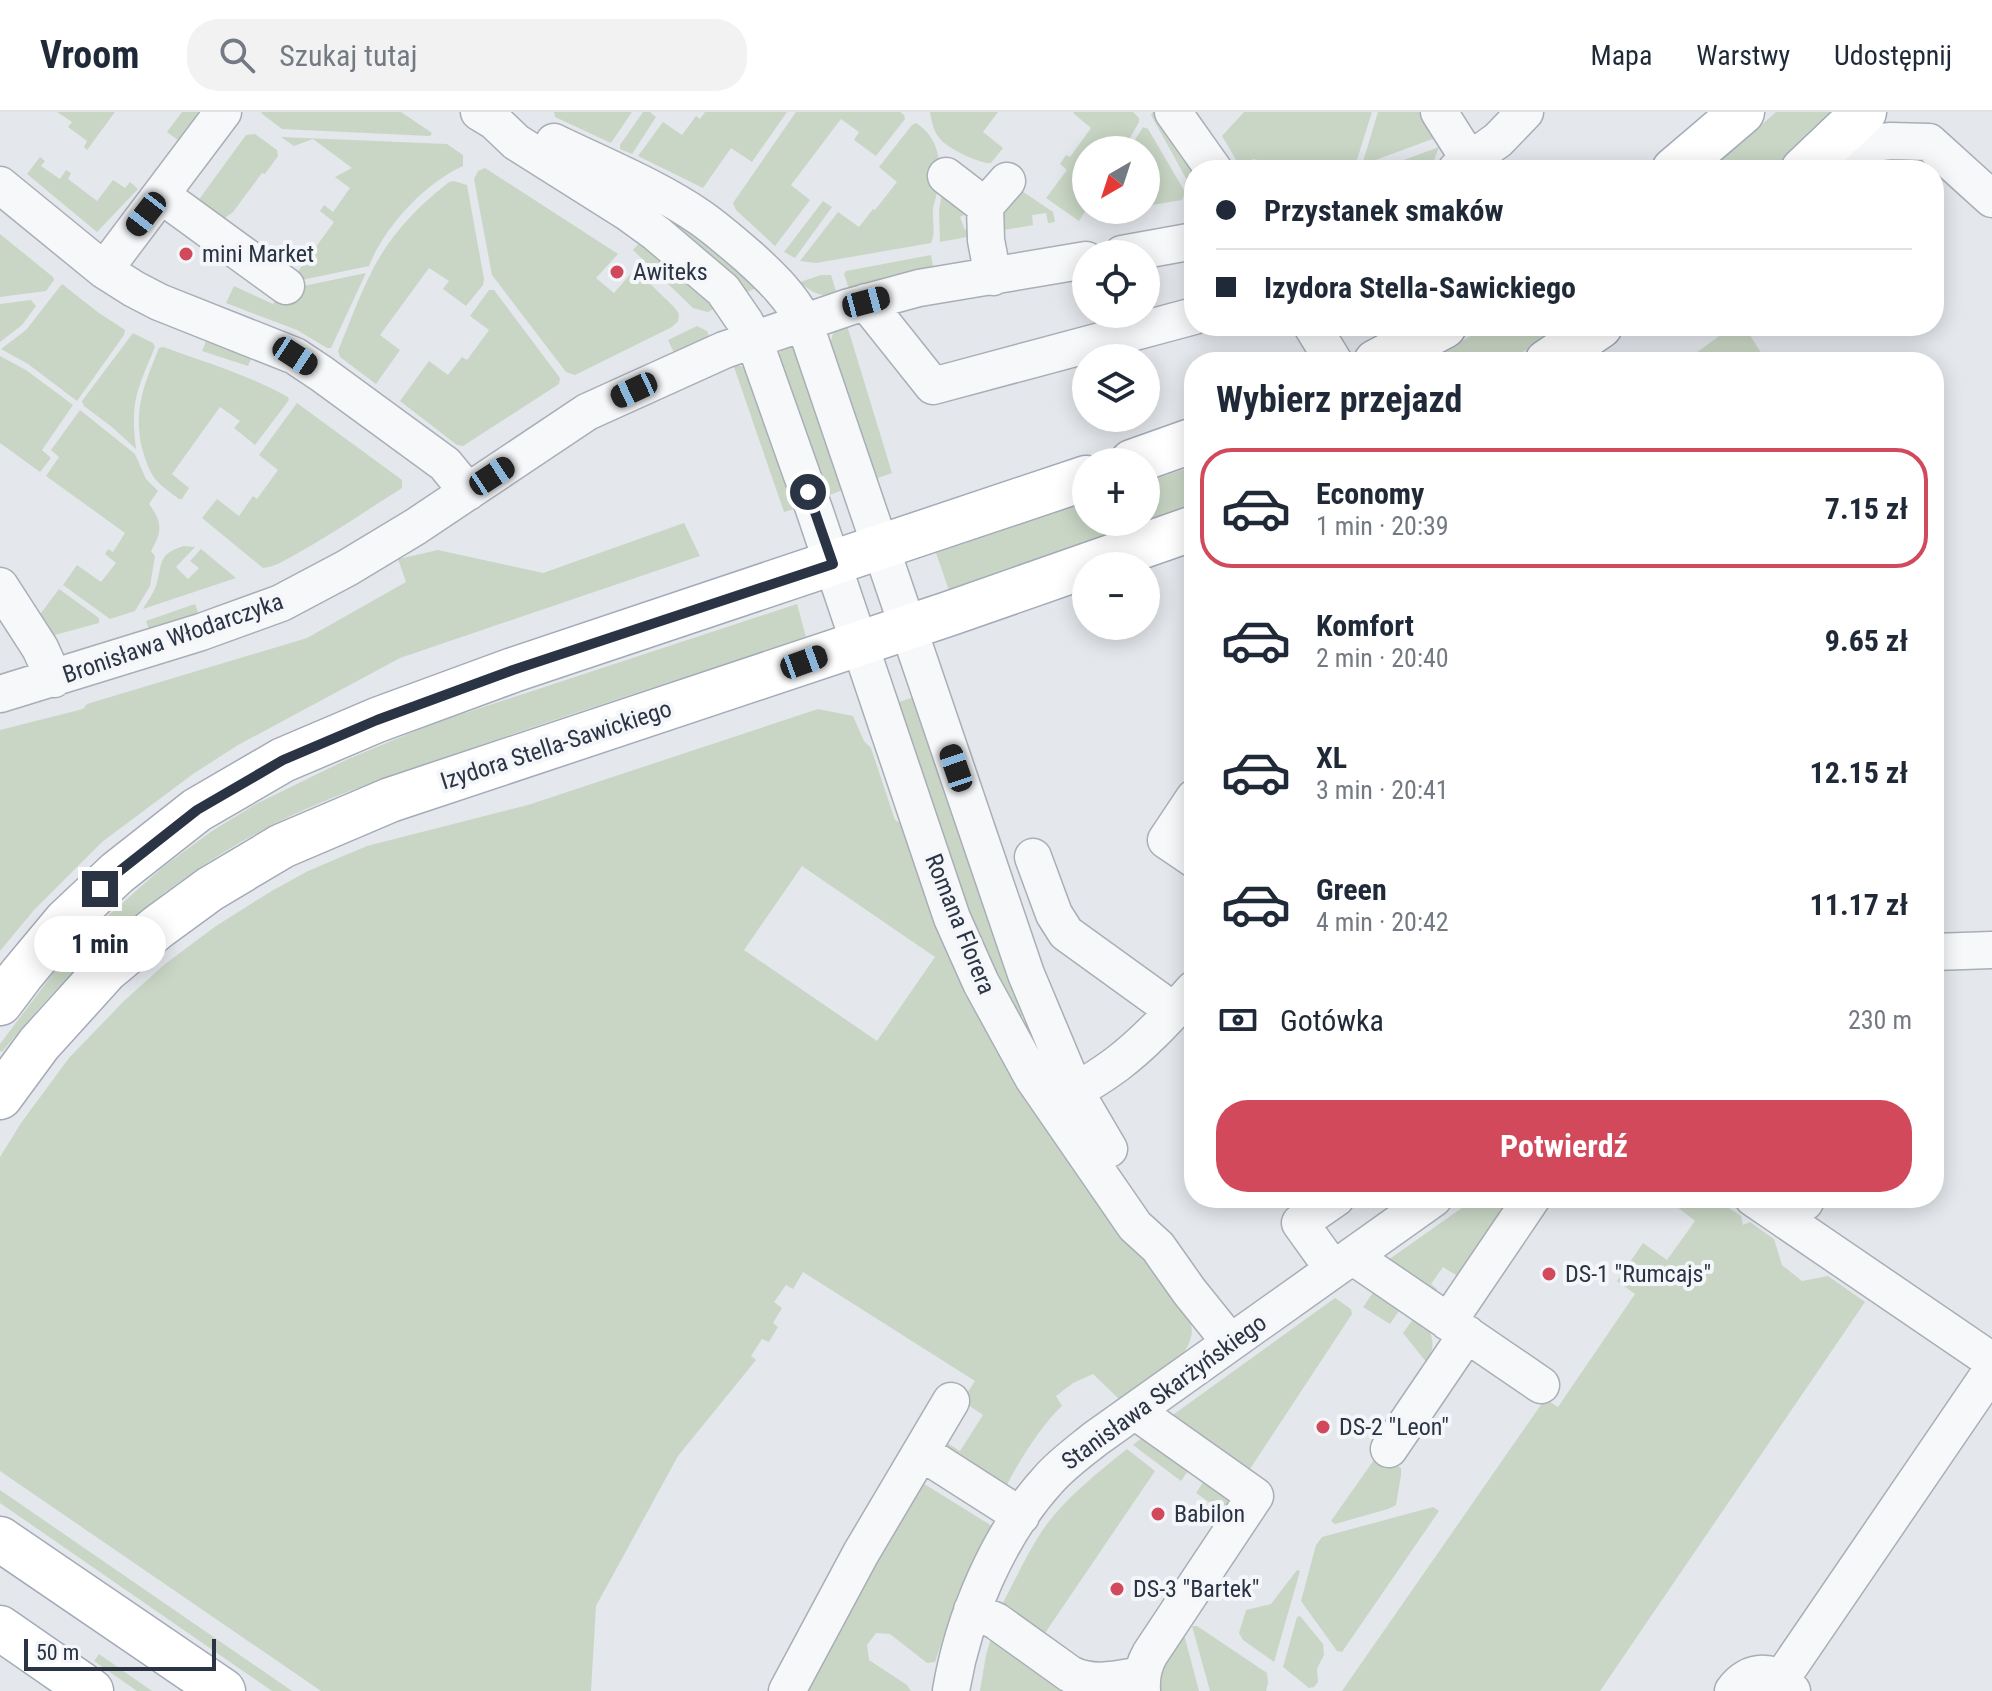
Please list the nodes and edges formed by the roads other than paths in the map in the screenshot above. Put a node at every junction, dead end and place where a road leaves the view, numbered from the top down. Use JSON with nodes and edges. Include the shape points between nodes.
{"nodes":[{"id":1,"x":223,"y":112,"type":"edge"},
{"id":2,"x":1173,"y":112,"type":"edge"},
{"id":3,"x":1439,"y":112,"type":"edge"},
{"id":4,"x":1525,"y":112,"type":"edge"},
{"id":5,"x":1742,"y":112,"type":"edge"},
{"id":6,"x":1864,"y":112,"type":"edge"},
{"id":7,"x":487,"y":116,"type":"edge"},
{"id":8,"x":1928,"y":127,"type":"edge"},
{"id":9,"x":1207,"y":160,"type":"edge"},
{"id":10,"x":1460,"y":160,"type":"edge"},
{"id":11,"x":1471,"y":160,"type":"edge"},
{"id":12,"x":1686,"y":160,"type":"edge"},
{"id":13,"x":1813,"y":160,"type":"edge"},
{"id":14,"x":1819,"y":160,"type":"edge"},
{"id":15,"x":946,"y":176,"type":"dead end"},
{"id":16,"x":0,"y":185,"type":"edge"},
{"id":17,"x":161,"y":195,"type":"junction"},
{"id":18,"x":1992,"y":199,"type":"edge"},
{"id":19,"x":1184,"y":243,"type":"edge"},
{"id":20,"x":1160,"y":247,"type":"edge"},
{"id":21,"x":1072,"y":263,"type":"edge"},
{"id":22,"x":104,"y":270,"type":"junction"},
{"id":23,"x":993,"y":277,"type":"junction"},
{"id":24,"x":286,"y":286,"type":"dead end"},
{"id":25,"x":866,"y":302,"type":"junction"},
{"id":26,"x":1184,"y":319,"type":"edge"},
{"id":27,"x":804,"y":322,"type":"junction"},
{"id":28,"x":1425,"y":336,"type":"edge"},
{"id":29,"x":1585,"y":336,"type":"edge"},
{"id":30,"x":754,"y":340,"type":"junction"},
{"id":31,"x":1395,"y":352,"type":"edge"},
{"id":32,"x":1562,"y":352,"type":"edge"},
{"id":33,"x":1184,"y":444,"type":"edge"},
{"id":34,"x":1160,"y":452,"type":"edge"},
{"id":35,"x":1072,"y":483,"type":"edge"},
{"id":36,"x":468,"y":492,"type":"junction"},
{"id":37,"x":1184,"y":531,"type":"edge"},
{"id":38,"x":880,"y":548,"type":"junction"},
{"id":39,"x":833,"y":564,"type":"junction"},
{"id":40,"x":0,"y":586,"type":"edge"},
{"id":41,"x":907,"y":627,"type":"junction"},
{"id":42,"x":859,"y":643,"type":"junction"},
{"id":43,"x":54,"y":679,"type":"junction"},
{"id":44,"x":0,"y":694,"type":"edge"},
{"id":45,"x":1184,"y":813,"type":"edge"},
{"id":46,"x":1184,"y":852,"type":"edge"},
{"id":47,"x":1033,"y":857,"type":"dead end"},
{"id":48,"x":1992,"y":950,"type":"edge"},
{"id":49,"x":1944,"y":952,"type":"edge"},
{"id":50,"x":1184,"y":1000,"type":"edge"},
{"id":51,"x":0,"y":1003,"type":"edge"},
{"id":52,"x":1074,"y":1092,"type":"junction"},
{"id":53,"x":0,"y":1097,"type":"edge"},
{"id":54,"x":1322,"y":1208,"type":"edge"},
{"id":55,"x":1420,"y":1208,"type":"edge"},
{"id":56,"x":1526,"y":1208,"type":"edge"},
{"id":57,"x":1768,"y":1208,"type":"edge"},
{"id":58,"x":1342,"y":1263,"type":"junction"},
{"id":59,"x":1457,"y":1328,"type":"junction"},
{"id":60,"x":1230,"y":1342,"type":"junction"},
{"id":61,"x":1992,"y":1361,"type":"edge"},
{"id":62,"x":1992,"y":1370,"type":"edge"},
{"id":63,"x":1541,"y":1385,"type":"dead end"},
{"id":64,"x":951,"y":1401,"type":"dead end"},
{"id":65,"x":1135,"y":1411,"type":"junction"},
{"id":66,"x":1389,"y":1449,"type":"dead end"},
{"id":67,"x":921,"y":1452,"type":"junction"},
{"id":68,"x":1021,"y":1516,"type":"junction"},
{"id":69,"x":0,"y":1539,"type":"edge"},
{"id":70,"x":972,"y":1610,"type":"junction"},
{"id":71,"x":0,"y":1628,"type":"edge"},
{"id":72,"x":1142,"y":1683,"type":"edge"},
{"id":73,"x":1787,"y":1685,"type":"edge"},
{"id":74,"x":91,"y":1691,"type":"edge"},
{"id":75,"x":223,"y":1691,"type":"edge"},
{"id":76,"x":787,"y":1691,"type":"edge"},
{"id":77,"x":951,"y":1691,"type":"edge"},
{"id":78,"x":1733,"y":1691,"type":"edge"}],
"edges":[{"from":1,"to":17,"type":"street"},
{"from":2,"to":9,"type":"street"},
{"from":3,"to":10,"type":"street"},
{"from":4,"to":11,"type":"street"},
{"from":5,"to":12,"type":"main road"},
{"from":6,"to":13,"type":"main road"},
{"from":7,"to":27,"type":"street","name":"Romana Florera","via":[[523,128],[701,218],[779,285]]},
{"from":7,"to":30,"type":"street","name":"Romana Florera","via":[[516,142],[627,212],[711,278],[735,305]]},
{"from":8,"to":14,"type":"street","via":[[1891,141],[1853,145]]},
{"from":8,"to":18,"type":"street"},
{"from":15,"to":23,"type":"street","via":[[996,193],[986,240]]},
{"from":16,"to":22,"type":"street"},
{"from":17,"to":22,"type":"street"},
{"from":17,"to":24,"type":"street"},
{"from":19,"to":20,"type":"street"},
{"from":21,"to":23,"type":"street","name":"Bronisława Włodarczyka"},
{"from":22,"to":36,"type":"street","via":[[159,302],[295,356],[445,464]]},
{"from":23,"to":25,"type":"street","name":"Bronisława Włodarczyka"},
{"from":25,"to":26,"type":"street","via":[[933,386]]},
{"from":25,"to":27,"type":"street","name":"Bronisława Włodarczyka"},
{"from":27,"to":30,"type":"street","name":"Bronisława Włodarczyka"},
{"from":27,"to":38,"type":"street","name":"Romana Florera"},
{"from":28,"to":31,"type":"main road"},
{"from":29,"to":32,"type":"main road"},
{"from":30,"to":36,"type":"street","name":"Bronisława Włodarczyka","via":[[587,412]]},
{"from":30,"to":39,"type":"street","name":"Romana Florera"},
{"from":33,"to":34,"type":"main road"},
{"from":35,"to":38,"type":"main road"},
{"from":36,"to":43,"type":"street","name":"Bronisława Włodarczyka","via":[[281,603]]},
{"from":37,"to":41,"type":"main road","name":"Izydora Stella-Sawickiego"},
{"from":38,"to":39,"type":"main road"},
{"from":38,"to":41,"type":"street","name":"Romana Florera"},
{"from":39,"to":42,"type":"street","name":"Romana Florera"},
{"from":39,"to":51,"type":"main road","via":[[513,670],[283,760],[197,810],[117,873],[66,921]]},
{"from":40,"to":43,"type":"street"},
{"from":41,"to":42,"type":"main road","name":"Izydora Stella-Sawickiego"},
{"from":41,"to":52,"type":"street","name":"Romana Florera","via":[[1026,974]]},
{"from":42,"to":52,"type":"street","name":"Romana Florera","via":[[957,930],[981,983],[1033,1078]]},
{"from":42,"to":53,"type":"main road","name":"Izydora Stella-Sawickiego","via":[[390,800],[282,846],[210,889],[106,970],[39,1044]]},
{"from":43,"to":44,"type":"street","name":"Bronisława Włodarczyka"},
{"from":45,"to":46,"type":"street","via":[[1166,840]]},
{"from":47,"to":50,"type":"street","via":[[1066,933]]},
{"from":48,"to":49,"type":"street"},
{"from":50,"to":52,"type":"street","via":[[1120,1062]]},
{"from":52,"to":60,"type":"street","name":"Romana Florera","via":[[1148,1217],[1158,1247]]},
{"from":54,"to":58,"type":"street","via":[[1300,1223]]},
{"from":55,"to":58,"type":"street","name":"Stanisława Skarżyńskiego"},
{"from":56,"to":59,"type":"street"},
{"from":57,"to":61,"type":"street"},
{"from":58,"to":59,"type":"street"},
{"from":58,"to":60,"type":"street","name":"Stanisława Skarżyńskiego"},
{"from":59,"to":63,"type":"street"},
{"from":59,"to":66,"type":"street"},
{"from":60,"to":65,"type":"street","name":"Stanisława Skarżyńskiego"},
{"from":62,"to":73,"type":"street"},
{"from":64,"to":67,"type":"street"},
{"from":65,"to":68,"type":"street","name":"Stanisława Skarżyńskiego","via":[[1069,1459]]},
{"from":65,"to":72,"type":"street","via":[[1255,1496],[1150,1654]]},
{"from":67,"to":68,"type":"street"},
{"from":67,"to":76,"type":"street"},
{"from":68,"to":70,"type":"street","name":"Stanisława Skarżyńskiego"},
{"from":69,"to":75,"type":"main road"},
{"from":70,"to":72,"type":"street","via":[[1081,1679]]},
{"from":70,"to":77,"type":"street","name":"Stanisława Skarżyńskiego"},
{"from":71,"to":74,"type":"main road"},
{"from":73,"to":78,"type":"street","via":[[1774,1675],[1758,1673]]}]}
